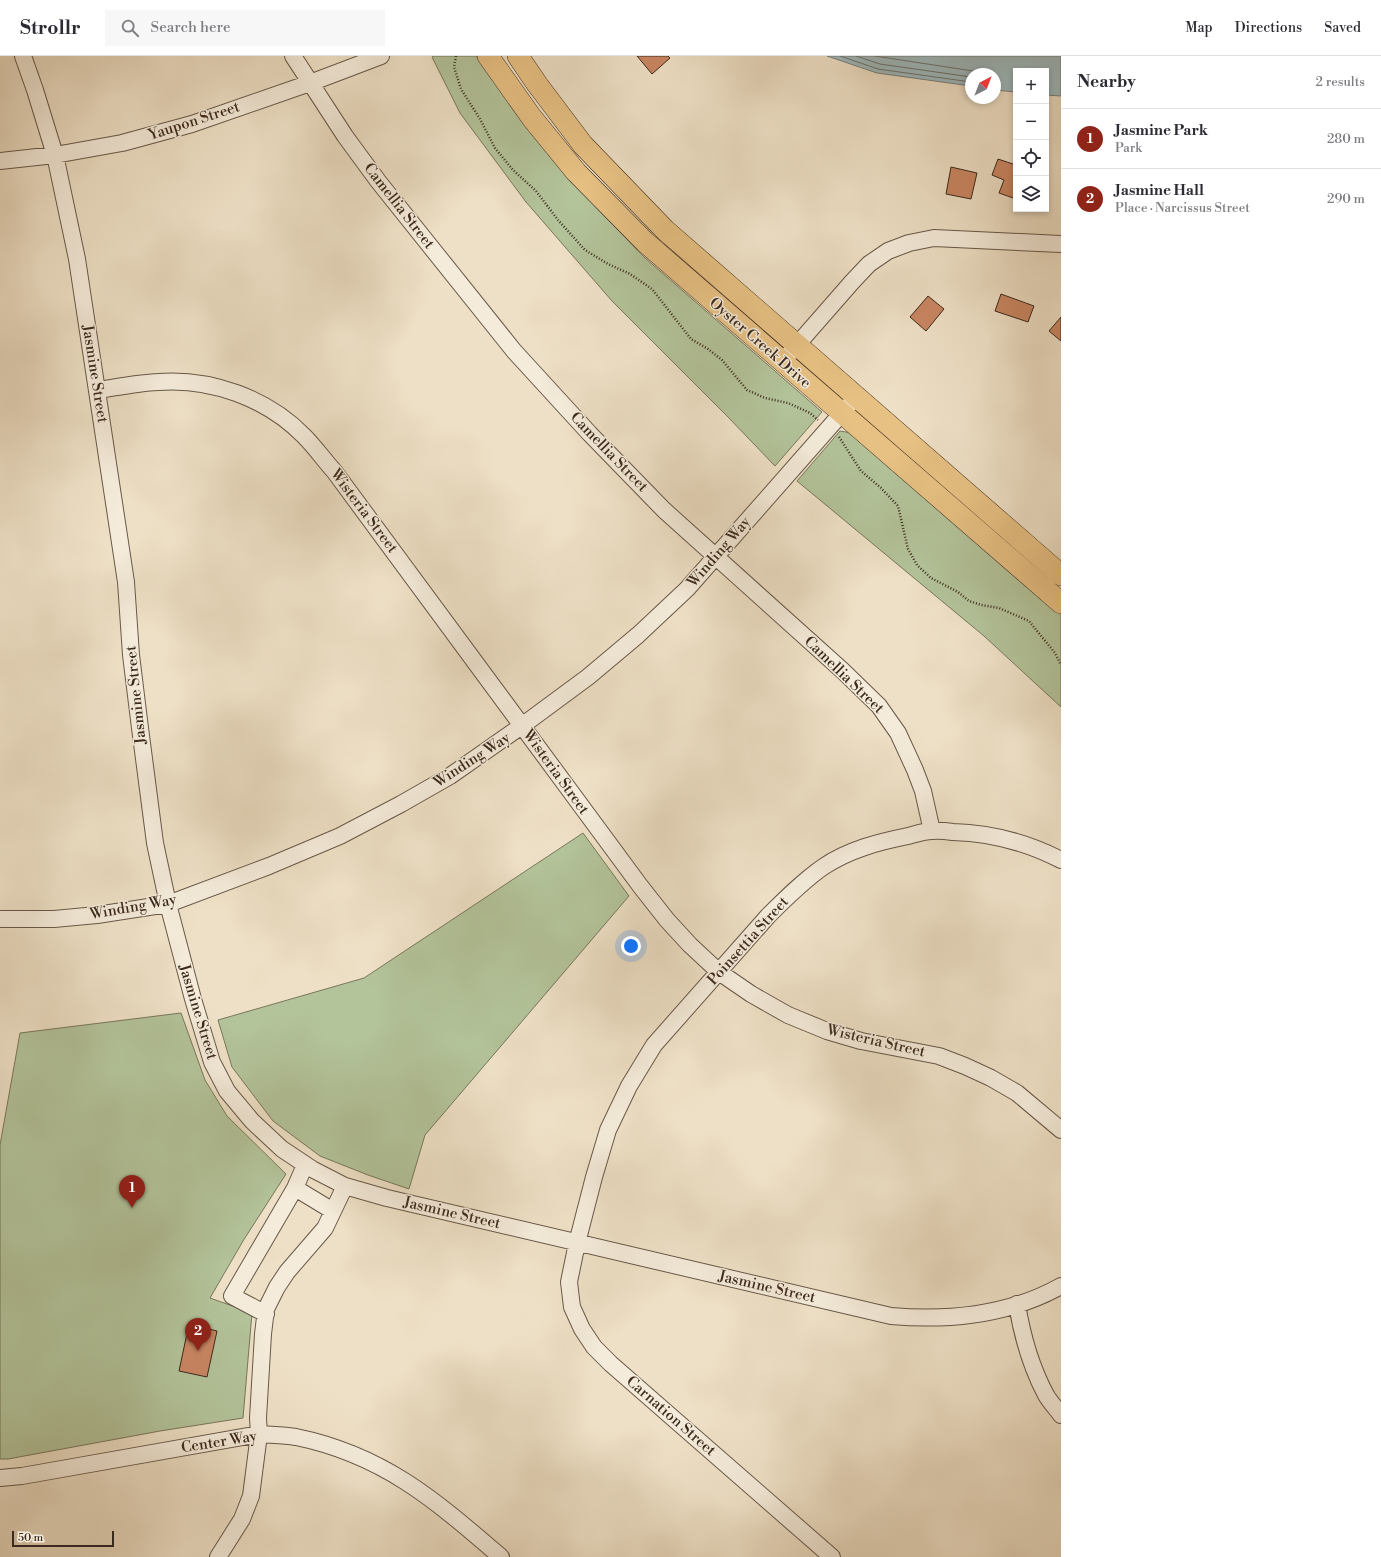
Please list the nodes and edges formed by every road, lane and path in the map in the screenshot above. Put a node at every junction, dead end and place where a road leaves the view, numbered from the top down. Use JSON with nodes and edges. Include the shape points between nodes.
{"nodes":[{"id":1,"x":23,"y":56,"type":"edge"},
{"id":2,"x":293,"y":56,"type":"edge"},
{"id":3,"x":381,"y":56,"type":"edge"},
{"id":4,"x":456,"y":56,"type":"edge"},
{"id":5,"x":488,"y":56,"type":"edge"},
{"id":6,"x":518,"y":56,"type":"edge"},
{"id":7,"x":310,"y":83,"type":"junction"},
{"id":8,"x":55,"y":155,"type":"junction"},
{"id":9,"x":0,"y":161,"type":"edge"},
{"id":10,"x":1061,"y":244,"type":"edge"},
{"id":11,"x":797,"y":345,"type":"junction"},
{"id":12,"x":782,"y":362,"type":"junction"},
{"id":13,"x":98,"y":390,"type":"junction"},
{"id":14,"x":856,"y":397,"type":"junction"},
{"id":15,"x":835,"y":421,"type":"junction"},
{"id":16,"x":715,"y":557,"type":"junction"},
{"id":17,"x":1061,"y":576,"type":"edge"},
{"id":18,"x":1061,"y":603,"type":"edge"},
{"id":19,"x":1061,"y":665,"type":"edge"},
{"id":20,"x":523,"y":726,"type":"junction"},
{"id":21,"x":932,"y":831,"type":"junction"},
{"id":22,"x":1061,"y":860,"type":"edge"},
{"id":23,"x":168,"y":904,"type":"junction"},
{"id":24,"x":0,"y":919,"type":"edge"},
{"id":25,"x":719,"y":972,"type":"junction"},
{"id":26,"x":1061,"y":1130,"type":"edge"},
{"id":27,"x":305,"y":1165,"type":"junction"},
{"id":28,"x":345,"y":1186,"type":"junction"},
{"id":29,"x":295,"y":1188,"type":"junction"},
{"id":30,"x":333,"y":1211,"type":"junction"},
{"id":31,"x":577,"y":1243,"type":"junction"},
{"id":32,"x":1061,"y":1286,"type":"edge"},
{"id":33,"x":1017,"y":1304,"type":"junction"},
{"id":34,"x":266,"y":1314,"type":"junction"},
{"id":35,"x":1061,"y":1415,"type":"edge"},
{"id":36,"x":260,"y":1434,"type":"junction"},
{"id":37,"x":0,"y":1478,"type":"edge"},
{"id":38,"x":218,"y":1557,"type":"edge"},
{"id":39,"x":501,"y":1557,"type":"edge"},
{"id":40,"x":832,"y":1557,"type":"edge"}],
"edges":[{"from":1,"to":8,"type":"street","name":"Jasmine Street"},
{"from":2,"to":7,"type":"street","name":"Camellia Street"},
{"from":3,"to":7,"type":"street","name":"Yaupon Street"},
{"from":4,"to":15,"type":"path","via":[[454,67],[461,89],[495,148],[586,250],[652,289],[691,339],[722,360],[747,390]]},
{"from":5,"to":12,"type":"main road","name":"Oyster Creek Drive","via":[[532,118],[576,172],[645,242]]},
{"from":6,"to":11,"type":"main road","name":"Oyster Creek Drive","via":[[589,150],[665,230]]},
{"from":7,"to":8,"type":"street","name":"Yaupon Street","via":[[192,124],[122,143]]},
{"from":7,"to":16,"type":"street","name":"Camellia Street","via":[[344,136],[514,351],[664,510]]},
{"from":8,"to":9,"type":"street","name":"Yaupon Street"},
{"from":8,"to":13,"type":"street","name":"Jasmine Street","via":[[77,259]]},
{"from":10,"to":11,"type":"street","via":[[934,238],[888,251],[852,282]]},
{"from":11,"to":12,"type":"street"},
{"from":11,"to":14,"type":"main road","name":"Oyster Creek Drive"},
{"from":12,"to":15,"type":"main road","name":"Oyster Creek Drive"},
{"from":13,"to":20,"type":"street","name":"Wisteria Street","via":[[158,382],[187,382],[239,394],[262,404],[284,419],[304,436],[334,471]]},
{"from":13,"to":23,"type":"street","name":"Jasmine Street","via":[[126,582],[140,728],[155,843]]},
{"from":14,"to":15,"type":"street","name":"Winding Way"},
{"from":14,"to":17,"type":"main road","name":"Oyster Creek Drive"},
{"from":15,"to":16,"type":"street","name":"Winding Way"},
{"from":15,"to":18,"type":"main road","name":"Oyster Creek Drive"},
{"from":15,"to":19,"type":"path","via":[[842,440],[861,471],[898,506],[908,549],[917,565],[931,578],[958,592],[969,601],[999,608],[1029,621],[1055,653]]},
{"from":16,"to":20,"type":"street","name":"Winding Way","via":[[687,589],[638,635]]},
{"from":16,"to":21,"type":"street","name":"Camellia Street","via":[[879,706],[898,733],[915,770],[923,791]]},
{"from":20,"to":23,"type":"street","name":"Winding Way","via":[[450,776],[340,836]]},
{"from":20,"to":25,"type":"street","name":"Wisteria Street","via":[[667,920],[690,946]]},
{"from":21,"to":22,"type":"street","name":"Poinsettia Street","via":[[976,833],[1006,839],[1039,848]]},
{"from":21,"to":25,"type":"street","name":"Poinsettia Street","via":[[872,844],[822,868],[787,896]]},
{"from":23,"to":24,"type":"street","name":"Winding Way","via":[[97,916]]},
{"from":23,"to":27,"type":"street","name":"Jasmine Street","via":[[212,1062],[227,1091],[252,1121],[282,1149]]},
{"from":25,"to":26,"type":"street","name":"Wisteria Street","via":[[788,1015],[827,1031],[861,1041],[939,1056],[965,1066],[1017,1093]]},
{"from":25,"to":31,"type":"street","name":"Poinsettia Street","via":[[654,1045],[629,1086],[600,1153]]},
{"from":27,"to":28,"type":"street","name":"Jasmine Street"},
{"from":27,"to":29,"type":"street"},
{"from":28,"to":30,"type":"street"},
{"from":28,"to":31,"type":"street","name":"Jasmine Street"},
{"from":29,"to":30,"type":"street"},
{"from":29,"to":34,"type":"street","via":[[232,1296]]},
{"from":30,"to":34,"type":"street","via":[[325,1228],[277,1287]]},
{"from":31,"to":33,"type":"street","name":"Jasmine Street","via":[[891,1316],[964,1316]]},
{"from":31,"to":40,"type":"street","name":"Carnation Street","via":[[569,1282],[572,1307],[594,1347]]},
{"from":32,"to":33,"type":"street","name":"Jasmine Street"},
{"from":33,"to":35,"type":"street","via":[[1027,1351],[1046,1396]]},
{"from":34,"to":36,"type":"street","via":[[258,1418]]},
{"from":36,"to":37,"type":"street","name":"Center Way"},
{"from":36,"to":38,"type":"street","via":[[251,1496],[242,1519]]},
{"from":36,"to":39,"type":"street","name":"Center Way","via":[[318,1442],[375,1464],[432,1499]]}]}
